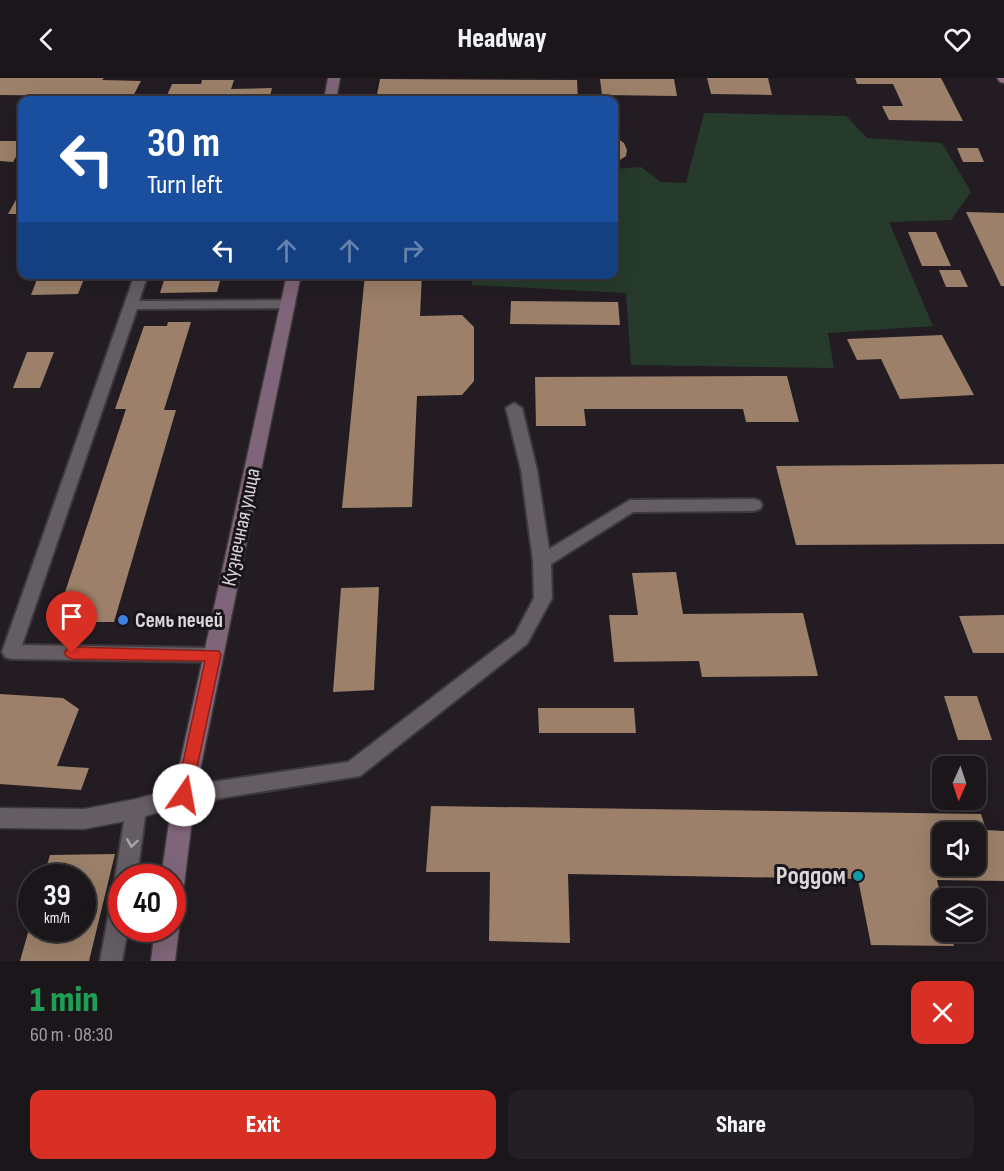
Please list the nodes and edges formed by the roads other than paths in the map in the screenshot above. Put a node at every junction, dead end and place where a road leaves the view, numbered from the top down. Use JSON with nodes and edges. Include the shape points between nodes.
{"nodes":[{"id":1,"x":334,"y":78,"type":"edge"},
{"id":2,"x":331,"y":96,"type":"edge"},
{"id":3,"x":140,"y":279,"type":"edge"},
{"id":4,"x":293,"y":279,"type":"edge"},
{"id":5,"x":288,"y":304,"type":"junction"},
{"id":6,"x":131,"y":305,"type":"junction"},
{"id":7,"x":514,"y":408,"type":"dead end"},
{"id":8,"x":754,"y":505,"type":"dead end"},
{"id":9,"x":542,"y":561,"type":"junction"},
{"id":10,"x":214,"y":655,"type":"junction"},
{"id":11,"x":184,"y":795,"type":"junction"},
{"id":12,"x":136,"y":809,"type":"junction"},
{"id":13,"x":0,"y":818,"type":"edge"},
{"id":14,"x":128,"y":864,"type":"edge"},
{"id":15,"x":175,"y":864,"type":"edge"},
{"id":16,"x":114,"y":942,"type":"edge"},
{"id":17,"x":165,"y":942,"type":"edge"},
{"id":18,"x":111,"y":961,"type":"edge"},
{"id":19,"x":162,"y":961,"type":"edge"}],
"edges":[{"from":1,"to":2,"type":"street"},
{"from":3,"to":6,"type":"lane"},
{"from":4,"to":5,"type":"street","name":"Кузнечная улица"},
{"from":5,"to":6,"type":"lane"},
{"from":5,"to":10,"type":"street","name":"Кузнечная улица"},
{"from":6,"to":10,"type":"lane","via":[[11,652]]},
{"from":7,"to":9,"type":"lane","via":[[529,470]]},
{"from":8,"to":9,"type":"lane","via":[[630,506]]},
{"from":9,"to":11,"type":"lane","via":[[543,598],[520,639],[353,770]]},
{"from":10,"to":11,"type":"street","name":"Кузнечная улица"},
{"from":11,"to":12,"type":"street"},
{"from":11,"to":15,"type":"street","name":"Кузнечная улица"},
{"from":12,"to":13,"type":"street","via":[[84,819]]},
{"from":12,"to":14,"type":"lane","one_way":true},
{"from":16,"to":18,"type":"lane"},
{"from":17,"to":19,"type":"street"}]}
